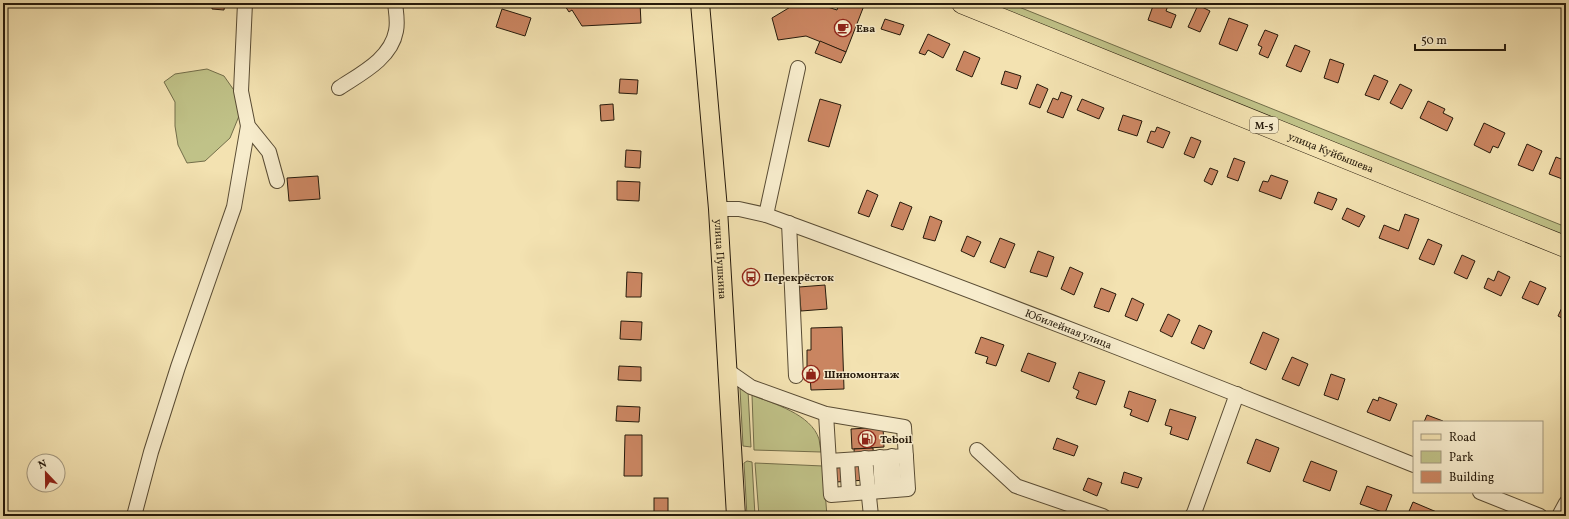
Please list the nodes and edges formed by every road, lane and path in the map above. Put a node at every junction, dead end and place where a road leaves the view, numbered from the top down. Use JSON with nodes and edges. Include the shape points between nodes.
{"nodes":[{"id":1,"x":245,"y":3,"type":"edge"},
{"id":2,"x":395,"y":3,"type":"edge"},
{"id":3,"x":700,"y":3,"type":"edge"},
{"id":4,"x":962,"y":3,"type":"edge"},
{"id":5,"x":798,"y":68,"type":"dead end"},
{"id":6,"x":339,"y":88,"type":"dead end"},
{"id":7,"x":248,"y":126,"type":"junction"},
{"id":8,"x":277,"y":181,"type":"dead end"},
{"id":9,"x":718,"y":209,"type":"junction"},
{"id":10,"x":766,"y":215,"type":"junction"},
{"id":11,"x":789,"y":223,"type":"junction"},
{"id":12,"x":1566,"y":246,"type":"edge"},
{"id":13,"x":728,"y":371,"type":"junction"},
{"id":14,"x":796,"y":376,"type":"dead end"},
{"id":15,"x":1236,"y":394,"type":"junction"},
{"id":16,"x":826,"y":414,"type":"junction"},
{"id":17,"x":977,"y":450,"type":"dead end"},
{"id":18,"x":892,"y":456,"type":"junction"},
{"id":19,"x":865,"y":458,"type":"junction"},
{"id":20,"x":847,"y":460,"type":"junction"},
{"id":21,"x":829,"y":461,"type":"junction"},
{"id":22,"x":1413,"y":465,"type":"edge"},
{"id":23,"x":868,"y":492,"type":"junction"},
{"id":24,"x":849,"y":493,"type":"junction"},
{"id":25,"x":1482,"y":493,"type":"edge"},
{"id":26,"x":1566,"y":503,"type":"edge"},
{"id":27,"x":134,"y":516,"type":"edge"},
{"id":28,"x":736,"y":516,"type":"edge"},
{"id":29,"x":871,"y":516,"type":"edge"},
{"id":30,"x":1103,"y":516,"type":"edge"},
{"id":31,"x":1192,"y":516,"type":"edge"},
{"id":32,"x":1540,"y":516,"type":"edge"},
{"id":33,"x":1559,"y":516,"type":"edge"}],
"edges":[{"from":1,"to":7,"type":"street","via":[[241,91]]},
{"from":2,"to":6,"type":"street","via":[[396,31],[389,47],[375,64]]},
{"from":3,"to":9,"type":"main road","name":"улица Пушкина"},
{"from":4,"to":12,"type":"highway","name":"улица Куйбышева","number":"М-5"},
{"from":5,"to":10,"type":"street"},
{"from":7,"to":8,"type":"street","via":[[269,152]]},
{"from":7,"to":27,"type":"street","via":[[234,207],[178,367]]},
{"from":9,"to":10,"type":"street","name":"Юбилейная улица","via":[[739,209]]},
{"from":9,"to":13,"type":"main road","name":"улица Пушкина"},
{"from":10,"to":11,"type":"street","name":"Юбилейная улица"},
{"from":11,"to":14,"type":"street"},
{"from":11,"to":15,"type":"street","name":"Юбилейная улица","via":[[976,292]]},
{"from":13,"to":16,"type":"street","via":[[751,386]]},
{"from":13,"to":28,"type":"main road","name":"улица Пушкина"},
{"from":15,"to":22,"type":"street","name":"Юбилейная улица"},
{"from":15,"to":31,"type":"street"},
{"from":16,"to":18,"type":"street","via":[[904,427]]},
{"from":16,"to":21,"type":"street"},
{"from":17,"to":30,"type":"street","via":[[1016,486]]},
{"from":18,"to":19,"type":"street"},
{"from":18,"to":23,"type":"street","via":[[888,491]]},
{"from":19,"to":20,"type":"street"},
{"from":19,"to":23,"type":"street"},
{"from":20,"to":21,"type":"street"},
{"from":20,"to":24,"type":"street"},
{"from":21,"to":24,"type":"street","via":[[831,495]]},
{"from":23,"to":24,"type":"street"},
{"from":23,"to":29,"type":"street"},
{"from":25,"to":32,"type":"street"},
{"from":26,"to":33,"type":"street"}]}
